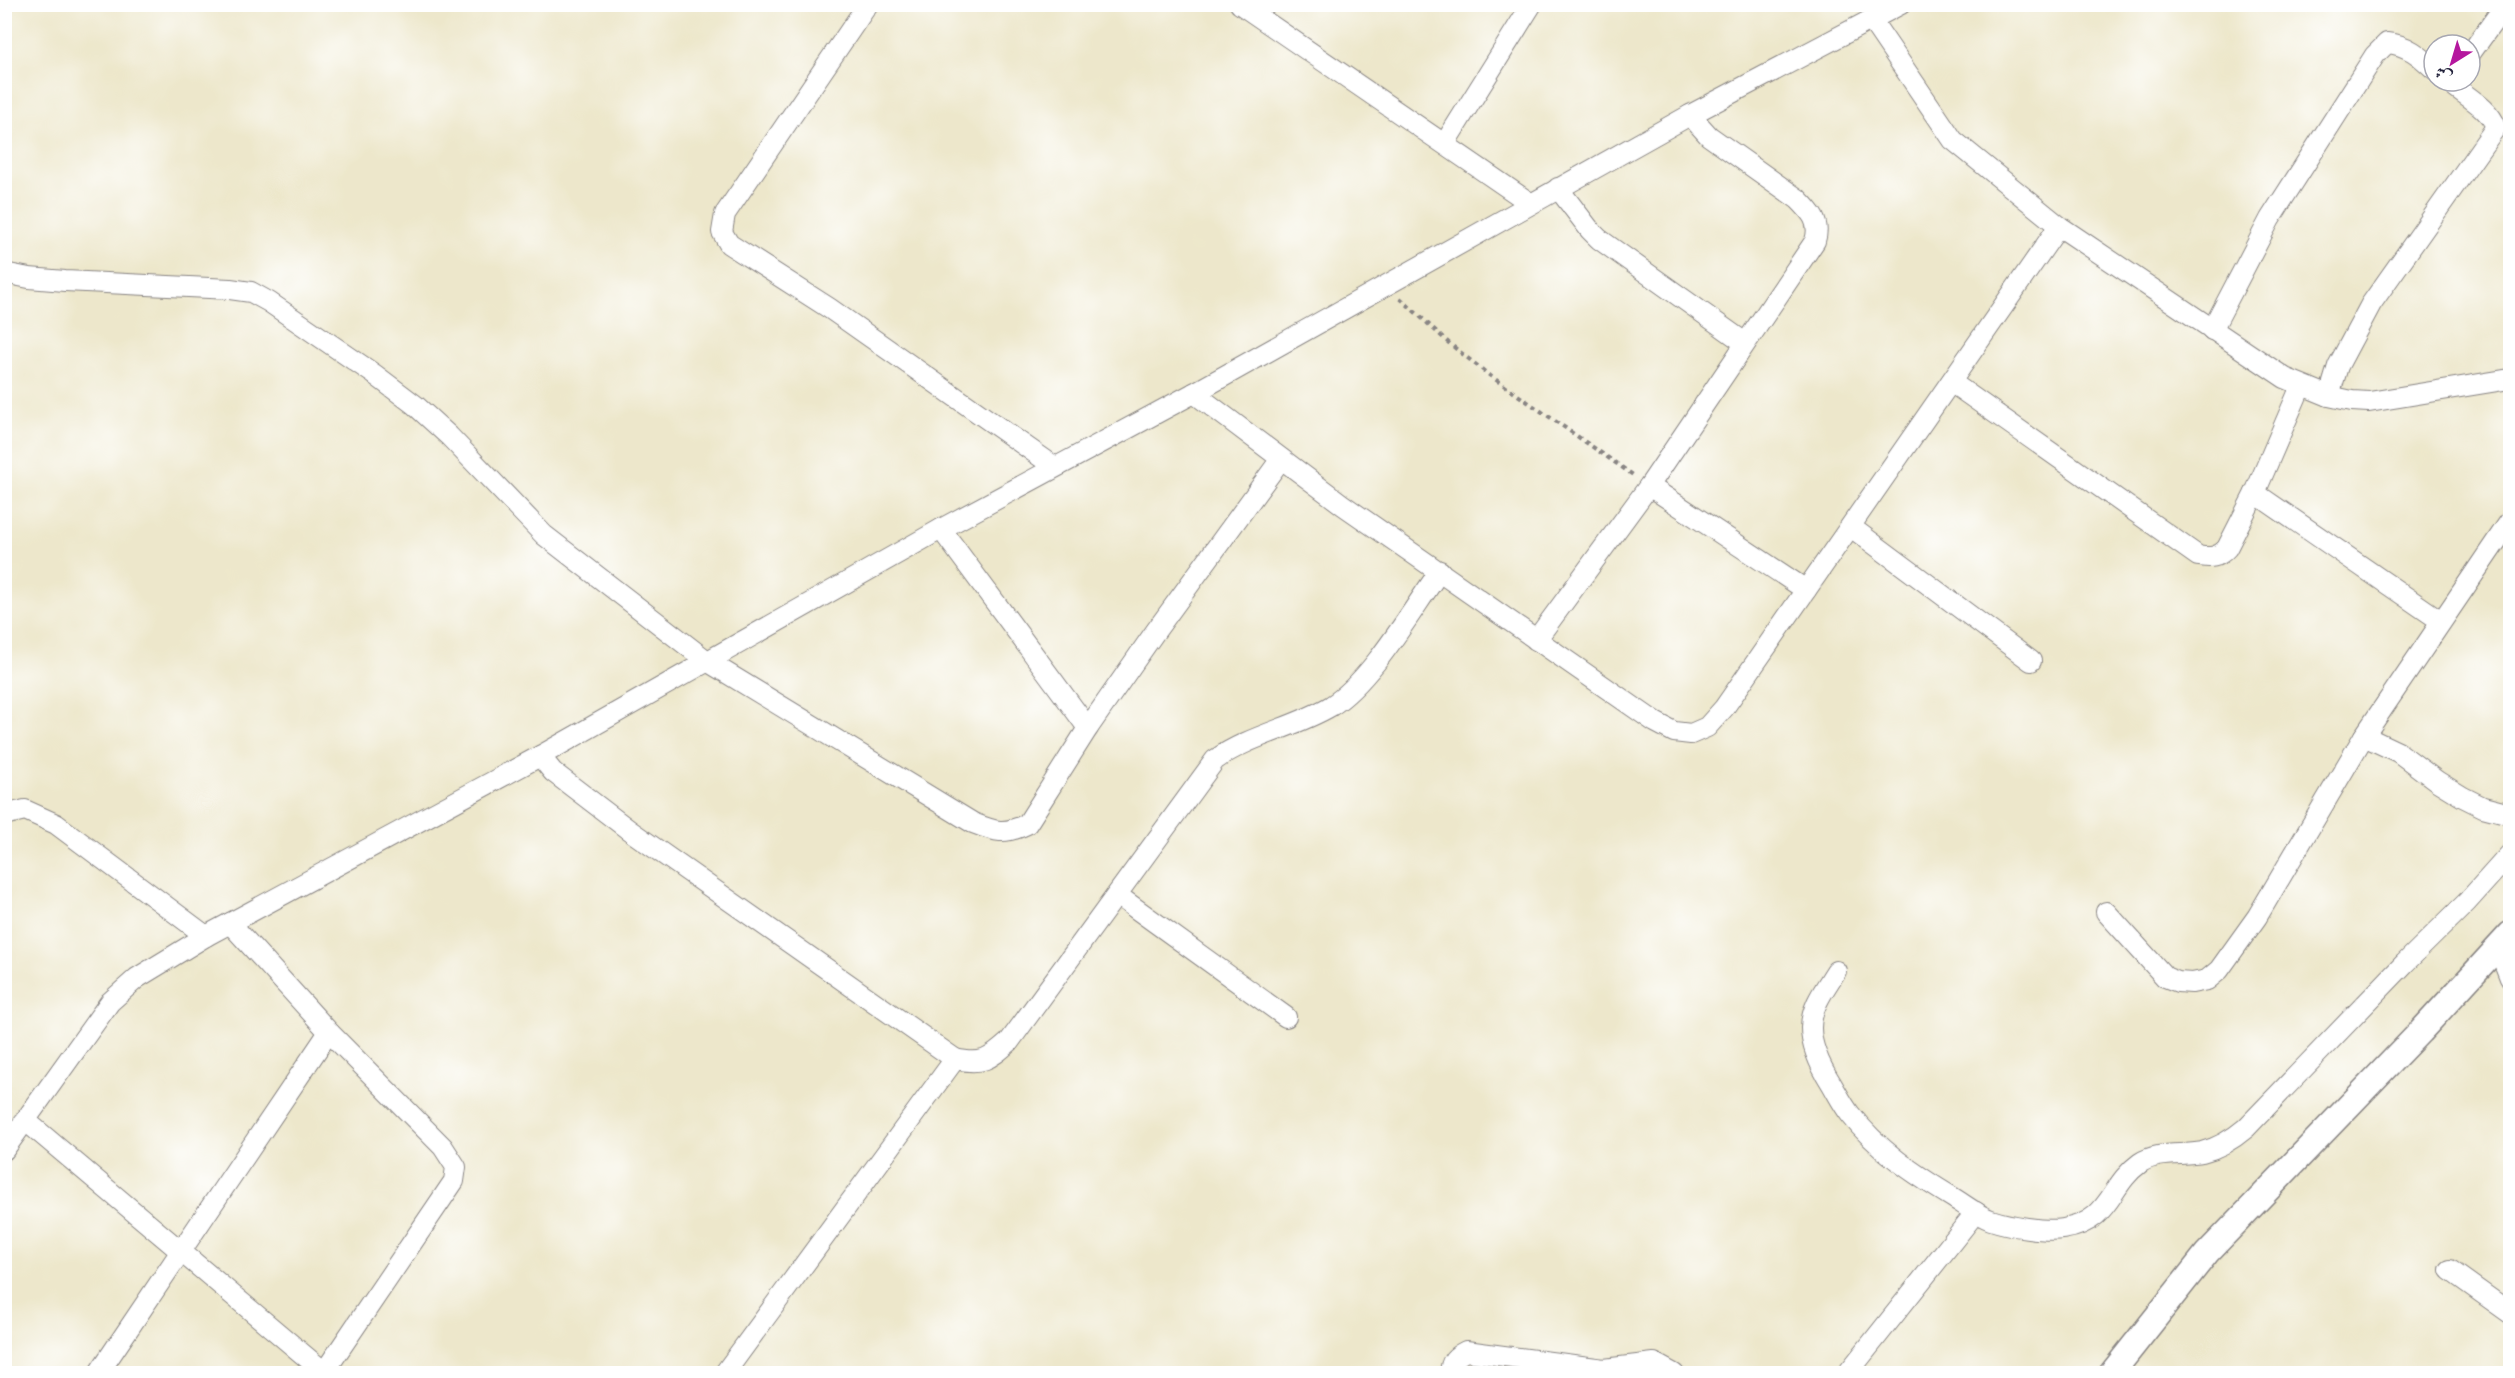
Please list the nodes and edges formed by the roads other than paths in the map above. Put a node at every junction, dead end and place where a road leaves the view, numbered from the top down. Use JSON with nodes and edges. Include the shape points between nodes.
{"nodes":[{"id":1,"x":868,"y":4,"type":"edge"},
{"id":2,"x":1532,"y":4,"type":"edge"},
{"id":3,"x":1902,"y":4,"type":"edge"},
{"id":4,"x":2506,"y":4,"type":"edge"},
{"id":5,"x":1245,"y":6,"type":"edge"},
{"id":6,"x":1872,"y":21,"type":"junction"},
{"id":7,"x":2482,"y":37,"type":"edge"},
{"id":8,"x":2422,"y":58,"type":"edge"},
{"id":9,"x":2464,"y":93,"type":"edge"},
{"id":10,"x":1690,"y":115,"type":"junction"},
{"id":11,"x":1445,"y":143,"type":"junction"},
{"id":12,"x":1558,"y":188,"type":"junction"},
{"id":13,"x":1530,"y":203,"type":"junction"},
{"id":14,"x":2059,"y":226,"type":"junction"},
{"id":15,"x":4,"y":273,"type":"edge"},
{"id":16,"x":2212,"y":330,"type":"junction"},
{"id":17,"x":1746,"y":343,"type":"junction"},
{"id":18,"x":2511,"y":378,"type":"edge"},
{"id":19,"x":1951,"y":382,"type":"junction"},
{"id":20,"x":2301,"y":386,"type":"junction"},
{"id":21,"x":1194,"y":393,"type":"junction"},
{"id":22,"x":2330,"y":396,"type":"junction"},
{"id":23,"x":1281,"y":459,"type":"junction"},
{"id":24,"x":1056,"y":467,"type":"junction"},
{"id":25,"x":1648,"y":486,"type":"junction"},
{"id":26,"x":2255,"y":493,"type":"junction"},
{"id":27,"x":2511,"y":521,"type":"edge"},
{"id":28,"x":1851,"y":527,"type":"junction"},
{"id":29,"x":941,"y":529,"type":"junction"},
{"id":30,"x":1440,"y":571,"type":"junction"},
{"id":31,"x":1806,"y":590,"type":"junction"},
{"id":32,"x":2442,"y":621,"type":"junction"},
{"id":33,"x":1536,"y":640,"type":"junction"},
{"id":34,"x":707,"y":661,"type":"junction"},
{"id":35,"x":2031,"y":661,"type":"dead end"},
{"id":36,"x":1088,"y":728,"type":"junction"},
{"id":37,"x":2364,"y":736,"type":"junction"},
{"id":38,"x":540,"y":756,"type":"junction"},
{"id":39,"x":2511,"y":814,"type":"edge"},
{"id":40,"x":4,"y":815,"type":"edge"},
{"id":41,"x":2511,"y":854,"type":"edge"},
{"id":42,"x":1118,"y":895,"type":"junction"},
{"id":43,"x":2106,"y":912,"type":"dead end"},
{"id":44,"x":230,"y":923,"type":"junction"},
{"id":45,"x":206,"y":936,"type":"junction"},
{"id":46,"x":2504,"y":940,"type":"edge"},
{"id":47,"x":1836,"y":971,"type":"dead end"},
{"id":48,"x":2511,"y":978,"type":"edge"},
{"id":49,"x":1286,"y":1017,"type":"dead end"},
{"id":50,"x":329,"y":1032,"type":"junction"},
{"id":51,"x":955,"y":1059,"type":"junction"},
{"id":52,"x":26,"y":1121,"type":"junction"},
{"id":53,"x":4,"y":1150,"type":"edge"},
{"id":54,"x":1976,"y":1212,"type":"junction"},
{"id":55,"x":181,"y":1252,"type":"junction"},
{"id":56,"x":2450,"y":1270,"type":"dead end"},
{"id":57,"x":2511,"y":1313,"type":"edge"},
{"id":58,"x":323,"y":1373,"type":"edge"},
{"id":59,"x":98,"y":1374,"type":"edge"},
{"id":60,"x":724,"y":1374,"type":"edge"},
{"id":61,"x":1450,"y":1374,"type":"edge"},
{"id":62,"x":1674,"y":1374,"type":"edge"},
{"id":63,"x":1847,"y":1374,"type":"edge"},
{"id":64,"x":2111,"y":1374,"type":"edge"}],
"edges":[{"from":1,"to":24,"type":"street","via":[[725,214],[725,239]]},
{"from":2,"to":11,"type":"street"},
{"from":3,"to":6,"type":"street"},
{"from":4,"to":7,"type":"street"},
{"from":5,"to":11,"type":"street"},
{"from":6,"to":10,"type":"street"},
{"from":6,"to":14,"type":"street","via":[[1953,140]]},
{"from":8,"to":16,"type":"street","via":[[2400,45],[2387,43],[2375,55],[2270,219]]},
{"from":9,"to":22,"type":"street","via":[[2489,115],[2496,127],[2371,304],[2338,366]]},
{"from":10,"to":12,"type":"street"},
{"from":10,"to":17,"type":"street","via":[[1709,136],[1798,199],[1809,210],[1818,230],[1815,241]]},
{"from":11,"to":13,"type":"street"},
{"from":12,"to":13,"type":"street"},
{"from":12,"to":17,"type":"street","via":[[1599,239]]},
{"from":13,"to":21,"type":"street"},
{"from":14,"to":16,"type":"street"},
{"from":14,"to":19,"type":"street"},
{"from":15,"to":34,"type":"street","via":[[65,281],[251,292],[415,405],[544,535]]},
{"from":16,"to":20,"type":"street"},
{"from":17,"to":25,"type":"street"},
{"from":18,"to":22,"type":"street","via":[[2369,402]]},
{"from":19,"to":26,"type":"street","via":[[2198,556],[2210,558],[2227,548]]},
{"from":19,"to":28,"type":"street"},
{"from":20,"to":22,"type":"street"},
{"from":20,"to":26,"type":"street"},
{"from":21,"to":23,"type":"street"},
{"from":21,"to":24,"type":"street"},
{"from":23,"to":30,"type":"street"},
{"from":23,"to":36,"type":"street"},
{"from":24,"to":29,"type":"street"},
{"from":25,"to":31,"type":"street"},
{"from":25,"to":33,"type":"street"},
{"from":26,"to":32,"type":"street"},
{"from":27,"to":32,"type":"street"},
{"from":28,"to":31,"type":"street"},
{"from":28,"to":35,"type":"street"},
{"from":29,"to":34,"type":"street"},
{"from":29,"to":36,"type":"street"},
{"from":30,"to":33,"type":"street"},
{"from":30,"to":42,"type":"street","via":[[1369,671],[1346,695],[1306,719],[1232,748],[1215,760]]},
{"from":31,"to":33,"type":"street","via":[[1724,708],[1707,727],[1691,734],[1674,732],[1655,722]]},
{"from":32,"to":37,"type":"street"},
{"from":34,"to":36,"type":"street","via":[[973,823],[994,831],[1011,832],[1027,824]]},
{"from":34,"to":38,"type":"street"},
{"from":37,"to":39,"type":"street","via":[[2398,752],[2463,797],[2482,807]]},
{"from":37,"to":43,"type":"street","via":[[2257,917],[2219,970],[2207,980],[2178,982],[2165,977]]},
{"from":38,"to":44,"type":"street"},
{"from":38,"to":51,"type":"street","via":[[553,772],[620,824]]},
{"from":40,"to":45,"type":"street","via":[[25,810],[56,824]]},
{"from":41,"to":54,"type":"street","via":[[2273,1102],[2230,1141],[2201,1152],[2142,1162],[2104,1209],[2088,1222],[2062,1229],[2020,1226]]},
{"from":42,"to":49,"type":"street"},
{"from":42,"to":51,"type":"street","via":[[1009,1042],[982,1061]]},
{"from":44,"to":45,"type":"street"},
{"from":44,"to":50,"type":"street"},
{"from":45,"to":52,"type":"street","via":[[137,978],[110,1002]]},
{"from":46,"to":48,"type":"street"},
{"from":46,"to":64,"type":"street","via":[[2207,1253]]},
{"from":47,"to":54,"type":"street","via":[[1816,1001],[1811,1028],[1823,1070],[1850,1114],[1885,1151]]},
{"from":50,"to":55,"type":"street"},
{"from":50,"to":58,"type":"street","via":[[443,1148],[456,1173]]},
{"from":51,"to":60,"type":"street"},
{"from":52,"to":53,"type":"street"},
{"from":52,"to":55,"type":"street"},
{"from":54,"to":63,"type":"street"},
{"from":55,"to":58,"type":"street"},
{"from":55,"to":59,"type":"street"},
{"from":56,"to":57,"type":"street"},
{"from":61,"to":62,"type":"street","via":[[1452,1362],[1466,1351],[1604,1369],[1654,1363]]}]}
